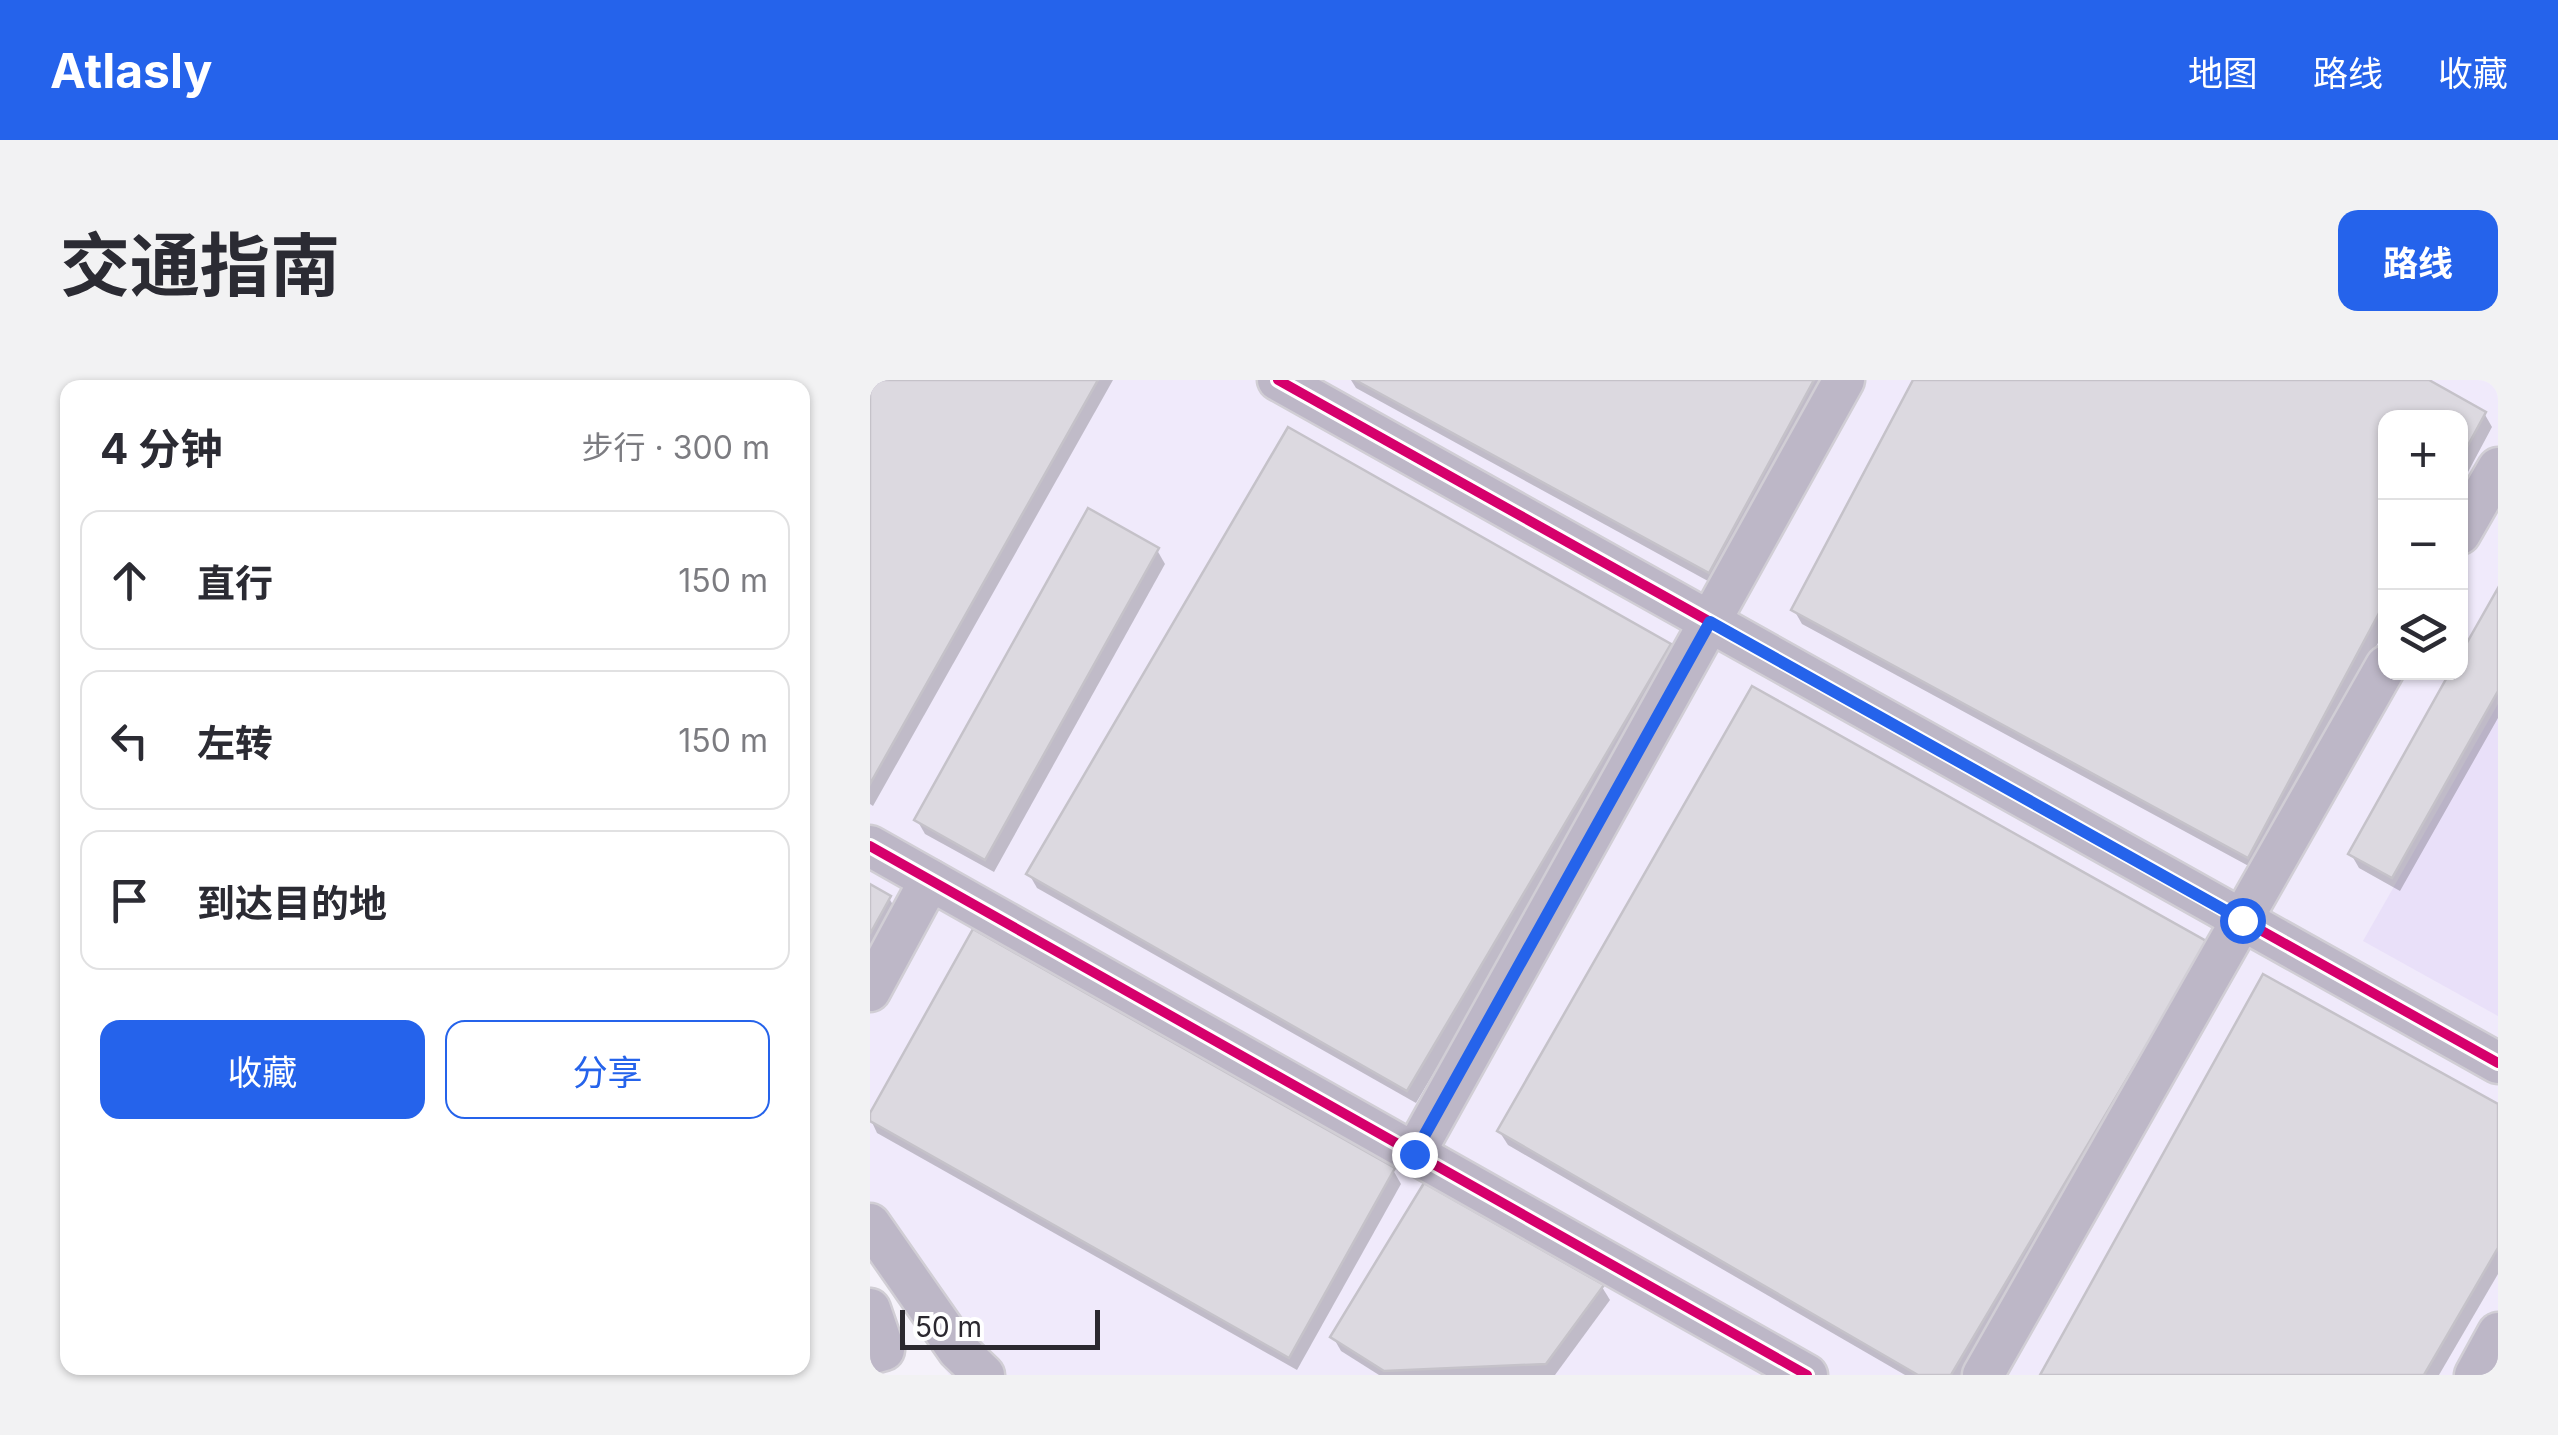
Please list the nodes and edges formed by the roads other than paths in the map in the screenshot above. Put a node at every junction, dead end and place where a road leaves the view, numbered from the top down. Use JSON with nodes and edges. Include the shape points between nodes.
{"nodes":[{"id":1,"x":1278,"y":380,"type":"edge"},
{"id":2,"x":1844,"y":380,"type":"edge"},
{"id":3,"x":2498,"y":468,"type":"edge"},
{"id":4,"x":2468,"y":520,"type":"edge"},
{"id":5,"x":1710,"y":622,"type":"junction"},
{"id":6,"x":2378,"y":680,"type":"edge"},
{"id":7,"x":870,"y":846,"type":"edge"},
{"id":8,"x":930,"y":880,"type":"junction"},
{"id":9,"x":2242,"y":920,"type":"junction"},
{"id":10,"x":870,"y":991,"type":"edge"},
{"id":11,"x":2498,"y":1064,"type":"edge"},
{"id":12,"x":1414,"y":1154,"type":"junction"},
{"id":13,"x":870,"y":1224,"type":"edge"},
{"id":14,"x":870,"y":1308,"type":"edge"},
{"id":15,"x":2498,"y":1333,"type":"edge"},
{"id":16,"x":870,"y":1354,"type":"edge"},
{"id":17,"x":984,"y":1375,"type":"edge"},
{"id":18,"x":1807,"y":1375,"type":"edge"},
{"id":19,"x":1983,"y":1375,"type":"edge"},
{"id":20,"x":2475,"y":1375,"type":"edge"}],
"edges":[{"from":1,"to":5,"type":"street"},
{"from":2,"to":5,"type":"street"},
{"from":3,"to":4,"type":"street"},
{"from":5,"to":9,"type":"street"},
{"from":5,"to":12,"type":"street"},
{"from":6,"to":9,"type":"street"},
{"from":7,"to":8,"type":"street"},
{"from":8,"to":10,"type":"street"},
{"from":8,"to":12,"type":"street"},
{"from":9,"to":11,"type":"street"},
{"from":9,"to":19,"type":"street"},
{"from":12,"to":18,"type":"street"},
{"from":13,"to":17,"type":"street","via":[[958,1350]]},
{"from":14,"to":16,"type":"street","via":[[884,1350]]},
{"from":15,"to":20,"type":"street"}]}
